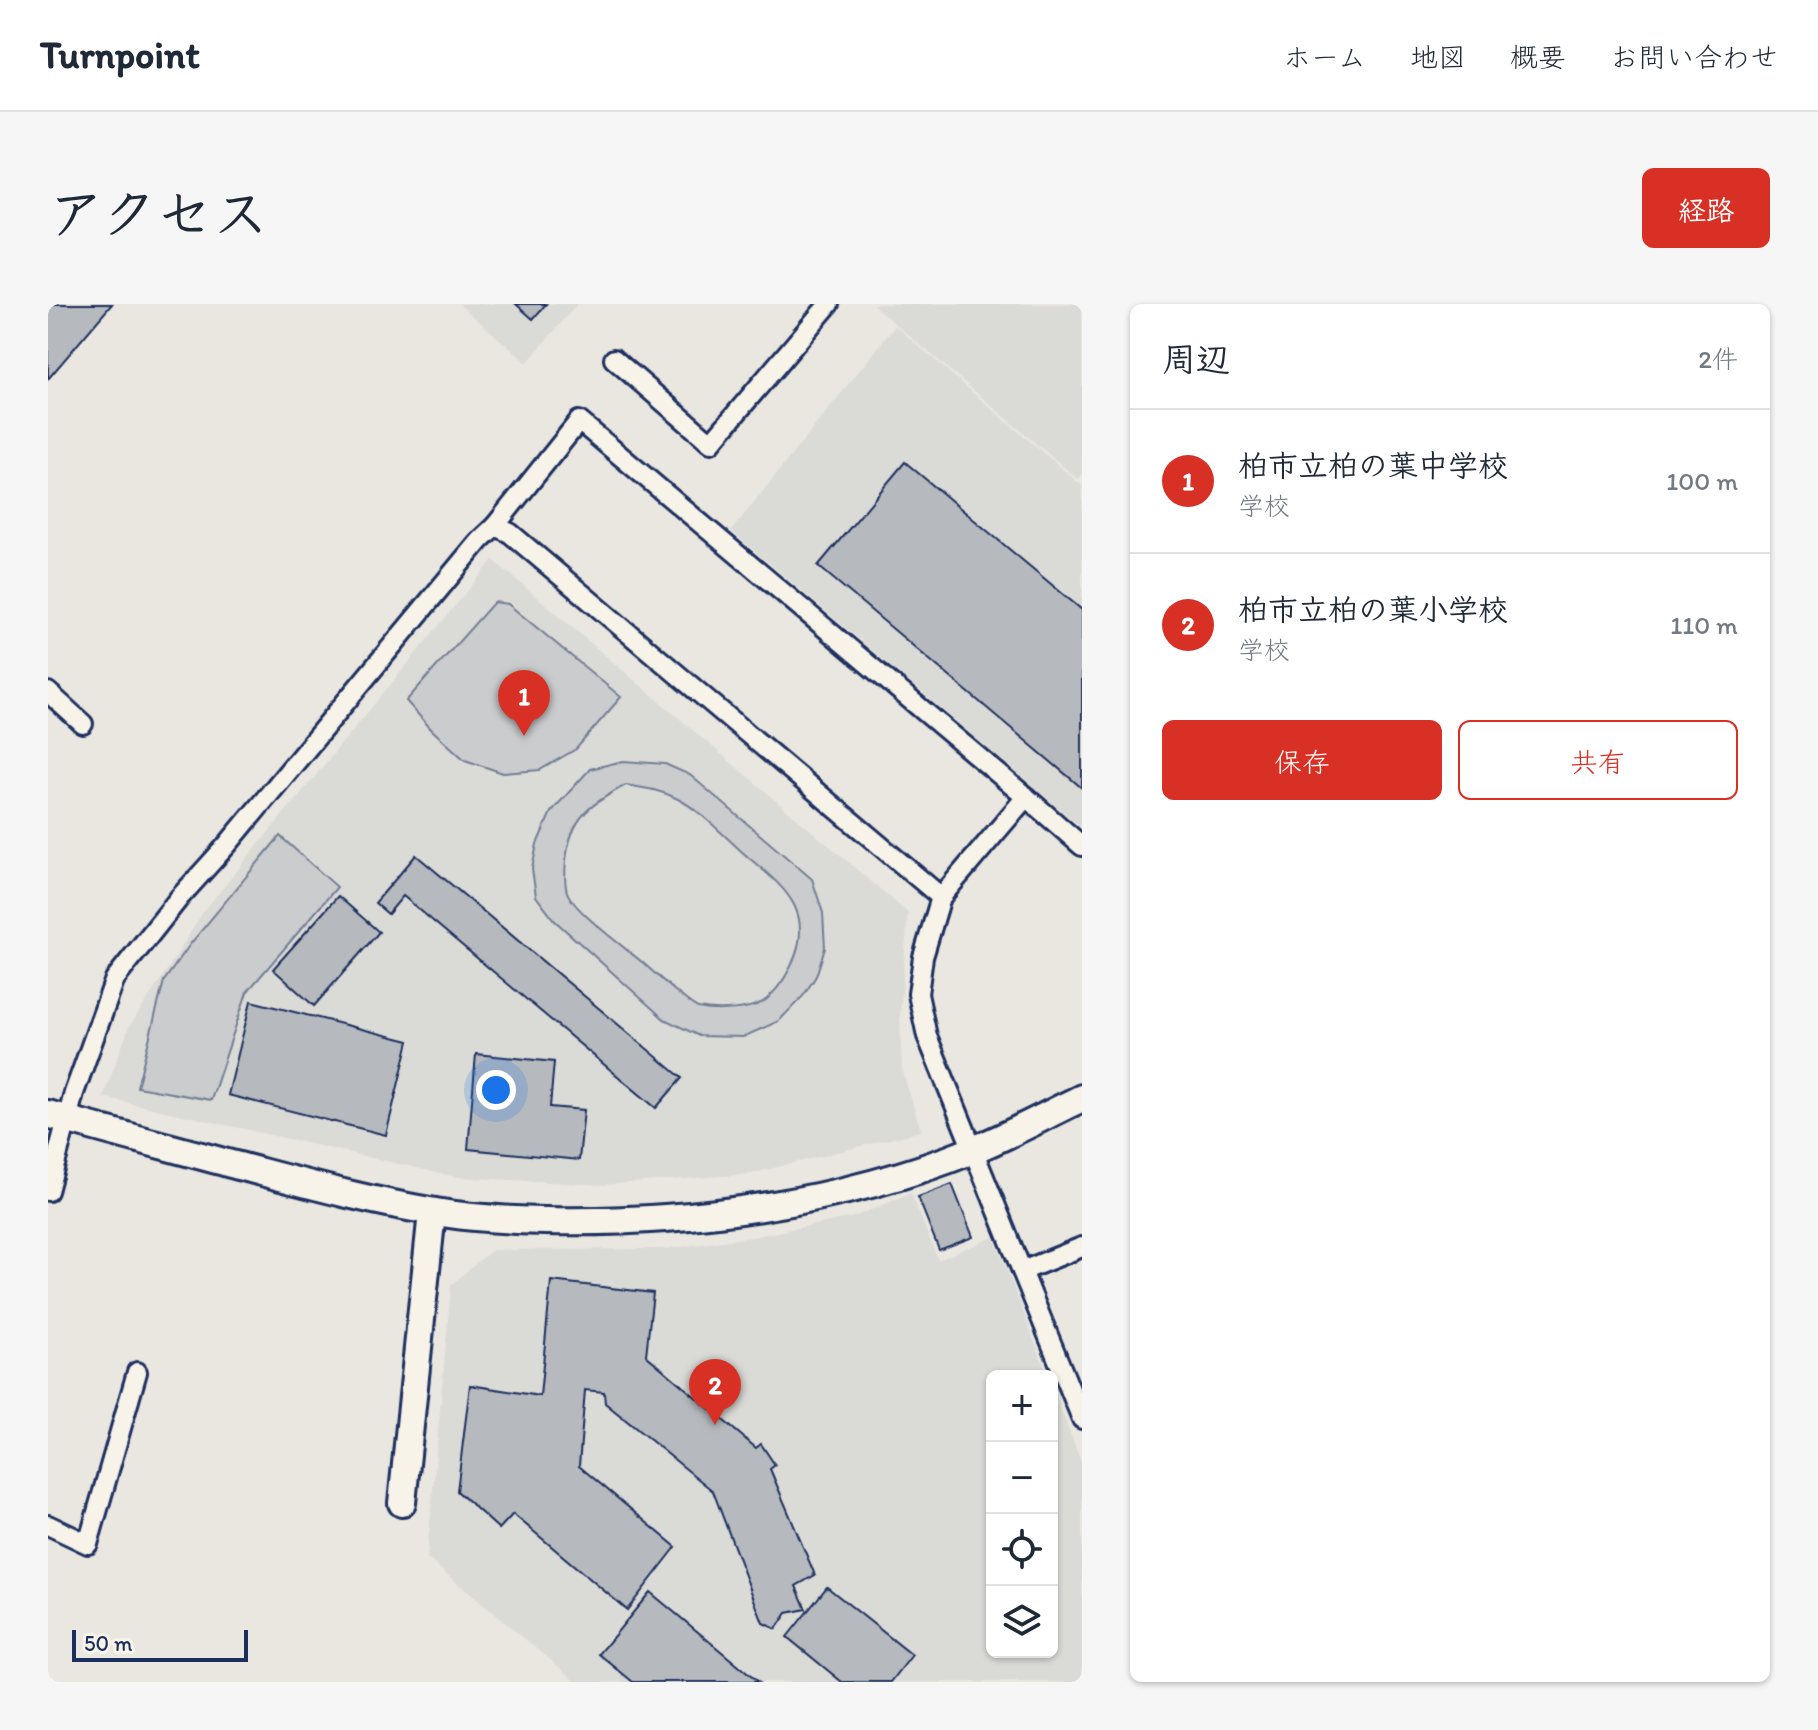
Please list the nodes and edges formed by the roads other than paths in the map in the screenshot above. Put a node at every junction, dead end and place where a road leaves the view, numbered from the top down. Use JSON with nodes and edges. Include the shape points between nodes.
{"nodes":[{"id":1,"x":829,"y":304,"type":"edge"},
{"id":2,"x":614,"y":359,"type":"dead end"},
{"id":3,"x":495,"y":526,"type":"junction"},
{"id":4,"x":48,"y":692,"type":"edge"},
{"id":5,"x":83,"y":724,"type":"dead end"},
{"id":6,"x":1026,"y":797,"type":"junction"},
{"id":7,"x":1082,"y":846,"type":"edge"},
{"id":8,"x":941,"y":897,"type":"junction"},
{"id":9,"x":1082,"y":1098,"type":"edge"},
{"id":10,"x":58,"y":1117,"type":"edge"},
{"id":11,"x":973,"y":1150,"type":"junction"},
{"id":12,"x":48,"y":1191,"type":"edge"},
{"id":13,"x":432,"y":1212,"type":"junction"},
{"id":14,"x":1082,"y":1247,"type":"edge"},
{"id":15,"x":1022,"y":1271,"type":"junction"},
{"id":16,"x":137,"y":1372,"type":"dead end"},
{"id":17,"x":1082,"y":1419,"type":"edge"},
{"id":18,"x":402,"y":1503,"type":"dead end"},
{"id":19,"x":48,"y":1525,"type":"edge"}],
"edges":[{"from":1,"to":2,"type":"street","via":[[711,443]]},
{"from":3,"to":6,"type":"street","via":[[579,421]]},
{"from":3,"to":8,"type":"street","via":[[510,533]]},
{"from":3,"to":10,"type":"street","via":[[115,979],[74,1093]]},
{"from":4,"to":5,"type":"street"},
{"from":6,"to":7,"type":"street"},
{"from":6,"to":8,"type":"street"},
{"from":8,"to":11,"type":"street","via":[[918,994],[927,1036]]},
{"from":9,"to":11,"type":"street"},
{"from":10,"to":12,"type":"street"},
{"from":10,"to":13,"type":"street"},
{"from":11,"to":13,"type":"street","via":[[849,1190],[732,1211],[595,1222]]},
{"from":11,"to":15,"type":"street"},
{"from":13,"to":18,"type":"street"},
{"from":14,"to":15,"type":"street"},
{"from":15,"to":17,"type":"street"},
{"from":16,"to":19,"type":"street","via":[[88,1544]]}]}
